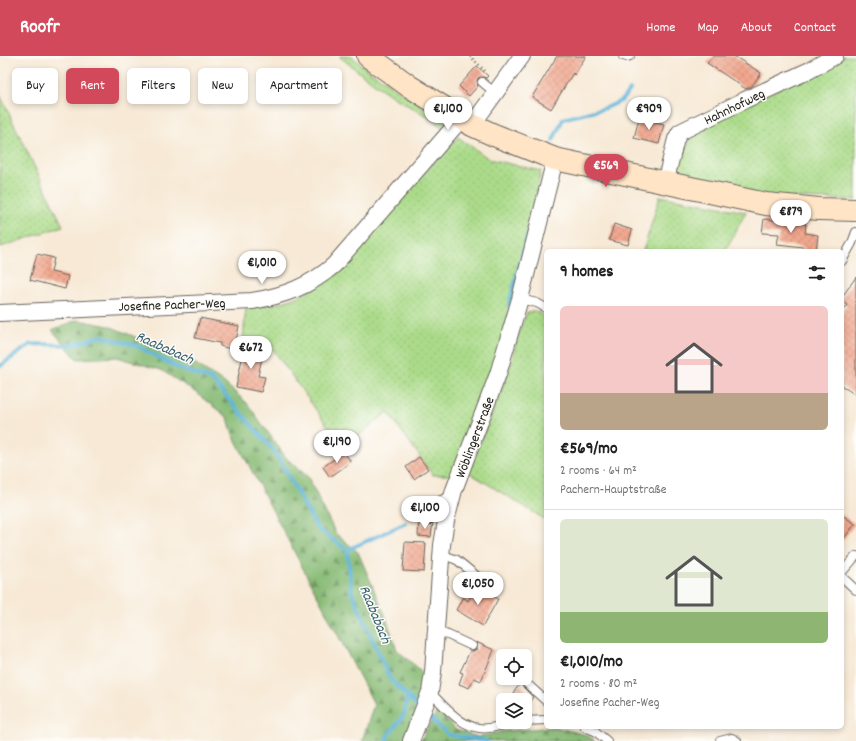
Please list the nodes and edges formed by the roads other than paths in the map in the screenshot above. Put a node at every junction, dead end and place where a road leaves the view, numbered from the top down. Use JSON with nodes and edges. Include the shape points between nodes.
{"nodes":[{"id":1,"x":368,"y":56,"type":"edge"},
{"id":2,"x":522,"y":56,"type":"edge"},
{"id":3,"x":623,"y":56,"type":"edge"},
{"id":4,"x":630,"y":56,"type":"edge"},
{"id":5,"x":835,"y":56,"type":"edge"},
{"id":6,"x":482,"y":82,"type":"dead end"},
{"id":7,"x":495,"y":94,"type":"junction"},
{"id":8,"x":467,"y":122,"type":"junction"},
{"id":9,"x":555,"y":159,"type":"junction"},
{"id":10,"x":665,"y":183,"type":"junction"},
{"id":11,"x":856,"y":210,"type":"edge"},
{"id":12,"x":856,"y":232,"type":"edge"},
{"id":13,"x":854,"y":244,"type":"edge"},
{"id":14,"x":844,"y":258,"type":"edge"},
{"id":15,"x":520,"y":299,"type":"junction"},
{"id":16,"x":544,"y":307,"type":"edge"},
{"id":17,"x":0,"y":313,"type":"edge"},
{"id":18,"x":452,"y":497,"type":"junction"},
{"id":19,"x":426,"y":521,"type":"dead end"},
{"id":20,"x":442,"y":554,"type":"junction"},
{"id":21,"x":856,"y":556,"type":"edge"},
{"id":22,"x":844,"y":570,"type":"edge"},
{"id":23,"x":844,"y":580,"type":"edge"},
{"id":24,"x":484,"y":582,"type":"dead end"},
{"id":25,"x":856,"y":590,"type":"edge"},
{"id":26,"x":436,"y":631,"type":"junction"},
{"id":27,"x":472,"y":646,"type":"dead end"},
{"id":28,"x":528,"y":685,"type":"edge"},
{"id":29,"x":428,"y":697,"type":"junction"},
{"id":30,"x":544,"y":699,"type":"edge"},
{"id":31,"x":544,"y":720,"type":"edge"},
{"id":32,"x":532,"y":721,"type":"edge"},
{"id":33,"x":496,"y":727,"type":"edge"},
{"id":34,"x":590,"y":729,"type":"edge"},
{"id":35,"x":414,"y":734,"type":"edge"},
{"id":36,"x":607,"y":741,"type":"edge"},
{"id":37,"x":720,"y":741,"type":"edge"},
{"id":38,"x":737,"y":741,"type":"edge"}],
"edges":[{"from":1,"to":8,"type":"main road","via":[[409,86]]},
{"from":2,"to":7,"type":"street","name":"Josefine Pacher-Weg"},
{"from":3,"to":4,"type":"lane"},
{"from":5,"to":10,"type":"street","name":"Hahnhofweg","via":[[680,132]]},
{"from":6,"to":7,"type":"lane"},
{"from":7,"to":8,"type":"street","name":"Josefine Pacher-Weg"},
{"from":8,"to":9,"type":"main road","via":[[494,136]]},
{"from":8,"to":17,"type":"street","name":"Josefine Pacher-Weg","via":[[334,265],[312,281],[287,293],[252,301]]},
{"from":9,"to":10,"type":"main road"},
{"from":9,"to":15,"type":"street","name":"Wöblingerstraße"},
{"from":10,"to":11,"type":"main road","via":[[766,204]]},
{"from":12,"to":13,"type":"lane"},
{"from":13,"to":14,"type":"lane"},
{"from":15,"to":16,"type":"lane"},
{"from":15,"to":18,"type":"street","name":"Wöblingerstraße","via":[[498,374]]},
{"from":18,"to":19,"type":"lane","via":[[445,497],[436,504]]},
{"from":18,"to":20,"type":"street","name":"Wöblingerstraße"},
{"from":20,"to":24,"type":"lane","via":[[457,560]]},
{"from":20,"to":26,"type":"street","name":"Wöblingerstraße"},
{"from":21,"to":22,"type":"lane"},
{"from":23,"to":25,"type":"lane"},
{"from":26,"to":27,"type":"lane"},
{"from":26,"to":29,"type":"street","name":"Wöblingerstraße"},
{"from":28,"to":30,"type":"lane"},
{"from":29,"to":33,"type":"lane","via":[[459,720],[480,728]]},
{"from":29,"to":35,"type":"street","name":"Wöblingerstraße"},
{"from":31,"to":32,"type":"lane"},
{"from":34,"to":36,"type":"lane"},
{"from":37,"to":38,"type":"lane","via":[[732,738]]}]}
